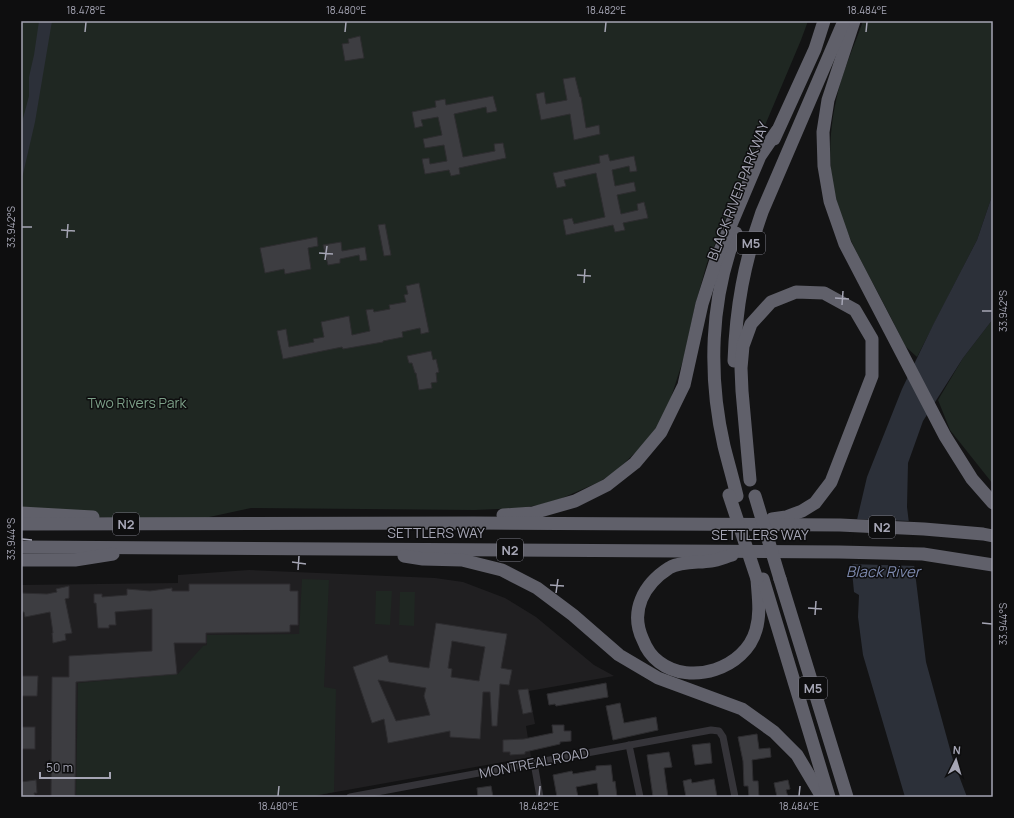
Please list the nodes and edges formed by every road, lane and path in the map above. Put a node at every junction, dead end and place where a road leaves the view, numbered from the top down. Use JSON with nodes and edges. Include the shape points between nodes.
{"nodes":[{"id":1,"x":824,"y":21,"type":"edge"},
{"id":2,"x":844,"y":21,"type":"edge"},
{"id":3,"x":854,"y":21,"type":"edge"},
{"id":4,"x":777,"y":131,"type":"junction"},
{"id":5,"x":750,"y":480,"type":"junction"},
{"id":6,"x":993,"y":503,"type":"edge"},
{"id":7,"x":21,"y":513,"type":"edge"},
{"id":8,"x":474,"y":523,"type":"junction"},
{"id":9,"x":21,"y":524,"type":"edge"},
{"id":10,"x":177,"y":524,"type":"junction"},
{"id":11,"x":723,"y":525,"type":"junction"},
{"id":12,"x":993,"y":536,"type":"edge"},
{"id":13,"x":21,"y":547,"type":"edge"},
{"id":14,"x":150,"y":548,"type":"junction"},
{"id":15,"x":354,"y":549,"type":"junction"},
{"id":16,"x":745,"y":552,"type":"junction"},
{"id":17,"x":21,"y":560,"type":"edge"},
{"id":18,"x":993,"y":565,"type":"edge"},
{"id":19,"x":760,"y":579,"type":"junction"},
{"id":20,"x":630,"y":745,"type":"junction"},
{"id":21,"x":534,"y":763,"type":"junction"},
{"id":22,"x":394,"y":789,"type":"junction"},
{"id":23,"x":350,"y":797,"type":"edge"},
{"id":24,"x":395,"y":797,"type":"edge"},
{"id":25,"x":540,"y":797,"type":"edge"},
{"id":26,"x":640,"y":797,"type":"edge"},
{"id":27,"x":735,"y":797,"type":"edge"},
{"id":28,"x":822,"y":797,"type":"edge"},
{"id":29,"x":829,"y":797,"type":"edge"},
{"id":30,"x":847,"y":797,"type":"edge"}],
"edges":[{"from":1,"to":4,"type":"highway","name":"BLACK RIVER PARKWAY","number":"M5","via":[[816,49]]},
{"from":2,"to":5,"type":"highway","number":"M5","via":[[762,212],[743,276],[735,327],[734,377],[738,427]]},
{"from":3,"to":6,"type":"highway","via":[[828,100],[824,132],[824,166],[830,201],[845,244],[945,436],[972,479]]},
{"from":4,"to":8,"type":"highway","via":[[760,156],[716,260],[702,304],[684,385],[661,432],[636,463],[607,485],[576,501],[533,513],[492,515]]},
{"from":4,"to":19,"type":"highway","name":"BLACK RIVER PARKWAY","number":"M5","via":[[731,246],[718,297],[713,353],[716,399],[733,495]]},
{"from":5,"to":11,"type":"highway","via":[[741,368],[751,324],[770,302],[796,292],[824,293],[855,310],[872,339],[872,376],[831,482],[815,503],[802,511],[786,517]]},
{"from":5,"to":30,"type":"highway","number":"M5","bridge":true},
{"from":7,"to":10,"type":"highway","via":[[78,515]]},
{"from":8,"to":10,"type":"highway","name":"SETTLERS WAY","number":"N2"},
{"from":8,"to":11,"type":"highway","name":"SETTLERS WAY","number":"N2"},
{"from":9,"to":10,"type":"highway","name":"SETTLERS WAY","number":"N2"},
{"from":11,"to":12,"type":"highway","name":"SETTLERS WAY","number":"N2","via":[[840,525],[924,529]]},
{"from":13,"to":14,"type":"highway","name":"SETTLERS WAY","number":"N2"},
{"from":14,"to":15,"type":"highway","name":"SETTLERS WAY","number":"N2"},
{"from":14,"to":17,"type":"highway","via":[[75,560]]},
{"from":15,"to":16,"type":"highway","name":"SETTLERS WAY","number":"N2"},
{"from":15,"to":28,"type":"highway","via":[[423,559],[462,560],[502,570],[537,588],[619,655],[658,678],[742,709],[774,732],[797,755]]},
{"from":16,"to":18,"type":"highway","name":"SETTLERS WAY","number":"N2","via":[[923,554]]},
{"from":16,"to":19,"type":"highway","via":[[713,561],[671,567],[655,578],[643,594],[637,612],[639,632],[647,649],[659,662],[679,672],[705,672],[729,664],[748,648],[756,631]]},
{"from":19,"to":29,"type":"highway","name":"BLACK RIVER PARKWAY","number":"M5"},
{"from":20,"to":21,"type":"street","name":"MONTREAL ROAD"},
{"from":20,"to":26,"type":"street"},
{"from":20,"to":27,"type":"street","name":"MONTREAL ROAD","via":[[711,730],[719,731],[723,737]]},
{"from":21,"to":22,"type":"street","name":"MONTREAL ROAD"},
{"from":21,"to":25,"type":"street"},
{"from":22,"to":23,"type":"street","name":"MONTREAL ROAD"},
{"from":22,"to":24,"type":"street"}]}
